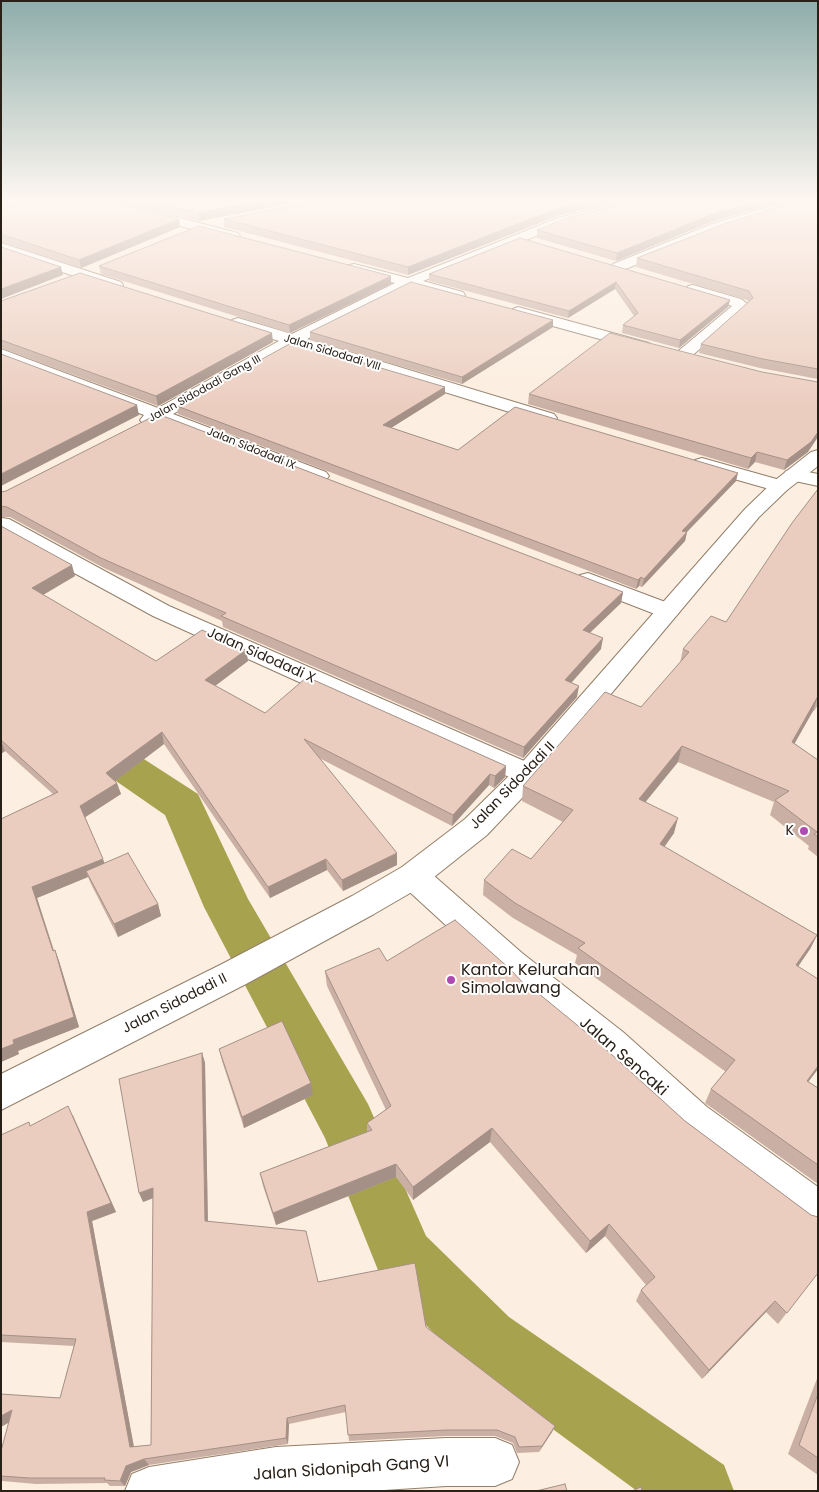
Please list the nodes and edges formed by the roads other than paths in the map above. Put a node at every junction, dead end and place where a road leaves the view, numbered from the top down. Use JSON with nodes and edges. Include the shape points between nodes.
{"nodes":[{"id":1,"x":66,"y":270,"type":"edge"},
{"id":2,"x":95,"y":270,"type":"edge"},
{"id":3,"x":362,"y":270,"type":"edge"},
{"id":4,"x":439,"y":270,"type":"edge"},
{"id":5,"x":627,"y":270,"type":"edge"},
{"id":6,"x":636,"y":272,"type":"edge"},
{"id":7,"x":82,"y":275,"type":"junction"},
{"id":8,"x":66,"y":282,"type":"edge"},
{"id":9,"x":409,"y":282,"type":"junction"},
{"id":10,"x":682,"y":286,"type":"edge"},
{"id":11,"x":128,"y":289,"type":"edge"},
{"id":12,"x":476,"y":300,"type":"edge"},
{"id":13,"x":504,"y":308,"type":"edge"},
{"id":14,"x":219,"y":317,"type":"edge"},
{"id":15,"x":292,"y":341,"type":"junction"},
{"id":16,"x":1,"y":354,"type":"edge"},
{"id":17,"x":682,"y":356,"type":"junction"},
{"id":18,"x":699,"y":360,"type":"edge"},
{"id":19,"x":161,"y":414,"type":"junction"},
{"id":20,"x":560,"y":422,"type":"edge"},
{"id":21,"x":135,"y":427,"type":"edge"},
{"id":22,"x":818,"y":456,"type":"edge"},
{"id":23,"x":684,"y":458,"type":"edge"},
{"id":24,"x":797,"y":481,"type":"edge"},
{"id":25,"x":336,"y":483,"type":"edge"},
{"id":26,"x":1,"y":524,"type":"edge"},
{"id":27,"x":568,"y":572,"type":"edge"},
{"id":28,"x":668,"y":611,"type":"junction"},
{"id":29,"x":528,"y":774,"type":"junction"},
{"id":30,"x":413,"y":876,"type":"junction"},
{"id":31,"x":1,"y":1093,"type":"edge"},
{"id":32,"x":818,"y":1212,"type":"edge"},
{"id":33,"x":495,"y":1462,"type":"dead end"},
{"id":34,"x":149,"y":1491,"type":"edge"}],
"edges":[{"from":1,"to":7,"type":"street"},
{"from":2,"to":7,"type":"street"},
{"from":3,"to":9,"type":"street"},
{"from":4,"to":9,"type":"street","name":"Jalan Sidodadi Gang III"},
{"from":5,"to":6,"type":"street"},
{"from":7,"to":8,"type":"street"},
{"from":7,"to":11,"type":"street"},
{"from":9,"to":12,"type":"street"},
{"from":9,"to":15,"type":"street","name":"Jalan Sidodadi Gang III"},
{"from":10,"to":17,"type":"street","via":[[742,306]]},
{"from":13,"to":17,"type":"street"},
{"from":14,"to":15,"type":"street","name":"Jalan Sidodadi VIII"},
{"from":15,"to":19,"type":"street","name":"Jalan Sidodadi Gang III"},
{"from":15,"to":20,"type":"street","name":"Jalan Sidodadi VIII"},
{"from":16,"to":19,"type":"street","name":"Jalan Sidodadi IX"},
{"from":17,"to":18,"type":"street"},
{"from":19,"to":21,"type":"street","name":"Jalan Sidodadi Gang III"},
{"from":19,"to":25,"type":"street","name":"Jalan Sidodadi IX"},
{"from":22,"to":24,"type":"street","name":"Jalan Sidodadi II"},
{"from":23,"to":24,"type":"street"},
{"from":24,"to":28,"type":"street","name":"Jalan Sidodadi II","via":[[752,513]]},
{"from":26,"to":29,"type":"street","name":"Jalan Sidodadi X","via":[[161,611]]},
{"from":27,"to":28,"type":"street"},
{"from":28,"to":29,"type":"street","name":"Jalan Sidodadi II"},
{"from":29,"to":30,"type":"street","name":"Jalan Sidodadi II","via":[[476,827]]},
{"from":30,"to":31,"type":"street","name":"Jalan Sidodadi II","via":[[234,974]]},
{"from":30,"to":32,"type":"street","name":"Jalan Sencaki","via":[[694,1120]]},
{"from":33,"to":34,"type":"street","name":"Jalan Sidonipah Gang VI","via":[[276,1471]]}]}
